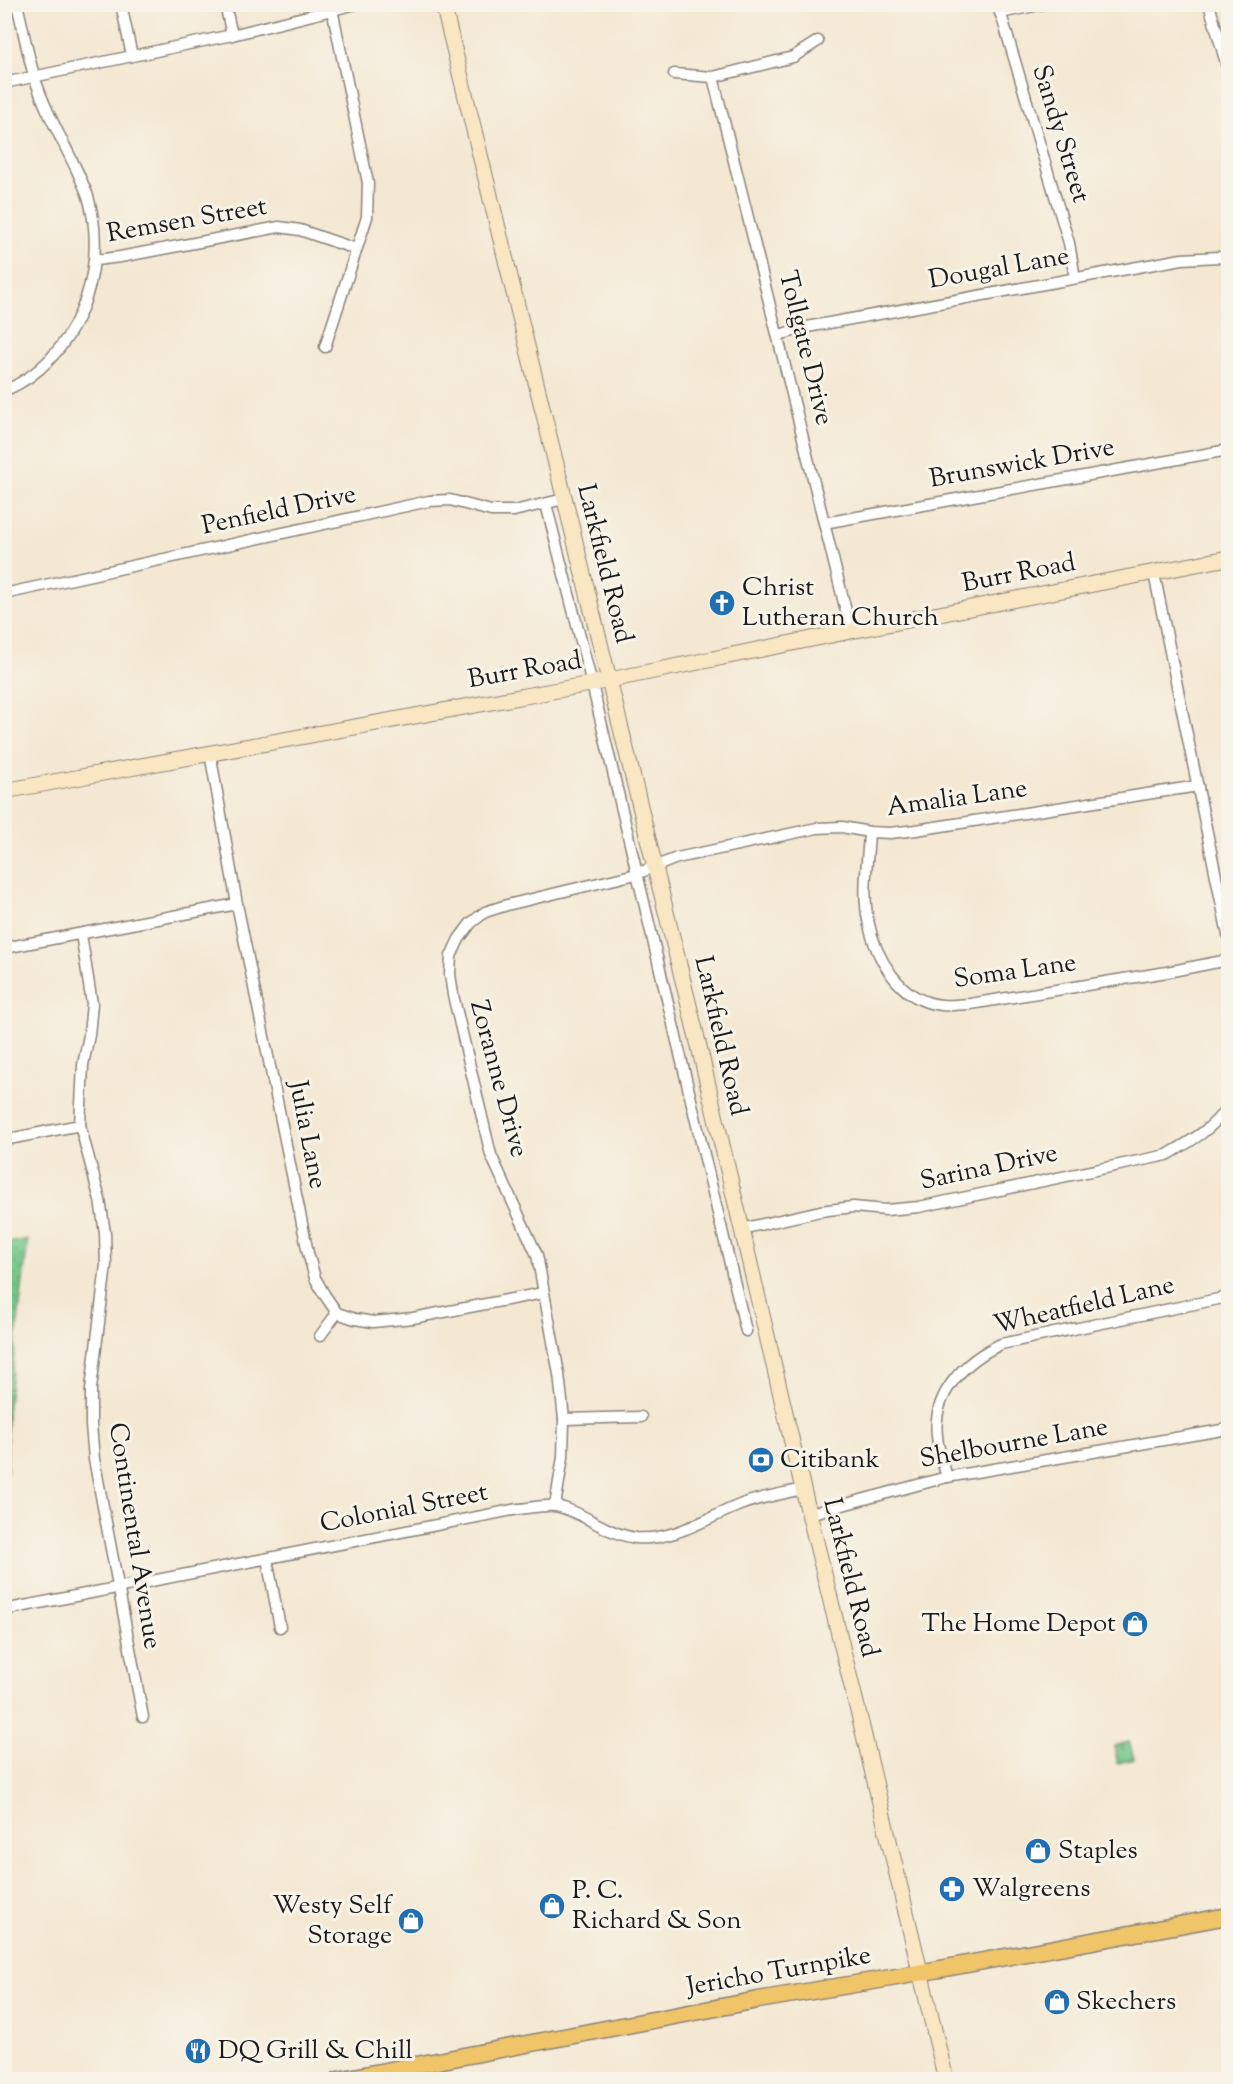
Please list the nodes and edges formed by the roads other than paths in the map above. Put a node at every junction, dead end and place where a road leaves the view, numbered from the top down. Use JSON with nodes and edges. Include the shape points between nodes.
{"nodes":[{"id":1,"x":17,"y":4,"type":"edge"},
{"id":2,"x":121,"y":4,"type":"edge"},
{"id":3,"x":225,"y":4,"type":"edge"},
{"id":4,"x":356,"y":4,"type":"edge"},
{"id":5,"x":443,"y":4,"type":"edge"},
{"id":6,"x":1044,"y":4,"type":"edge"},
{"id":7,"x":1209,"y":4,"type":"edge"},
{"id":8,"x":331,"y":7,"type":"edge"},
{"id":9,"x":999,"y":9,"type":"edge"},
{"id":10,"x":232,"y":34,"type":"junction"},
{"id":11,"x":818,"y":41,"type":"dead end"},
{"id":12,"x":132,"y":56,"type":"junction"},
{"id":13,"x":1228,"y":70,"type":"edge"},
{"id":14,"x":674,"y":74,"type":"dead end"},
{"id":15,"x":34,"y":76,"type":"junction"},
{"id":16,"x":713,"y":77,"type":"junction"},
{"id":17,"x":4,"y":82,"type":"edge"},
{"id":18,"x":356,"y":249,"type":"junction"},
{"id":19,"x":1228,"y":259,"type":"edge"},
{"id":20,"x":96,"y":260,"type":"junction"},
{"id":21,"x":1074,"y":278,"type":"junction"},
{"id":22,"x":778,"y":335,"type":"junction"},
{"id":23,"x":325,"y":347,"type":"dead end"},
{"id":24,"x":4,"y":391,"type":"edge"},
{"id":25,"x":1228,"y":450,"type":"edge"},
{"id":26,"x":564,"y":499,"type":"junction"},
{"id":27,"x":546,"y":504,"type":"junction"},
{"id":28,"x":824,"y":523,"type":"junction"},
{"id":29,"x":1228,"y":558,"type":"edge"},
{"id":30,"x":1154,"y":573,"type":"junction"},
{"id":31,"x":4,"y":594,"type":"edge"},
{"id":32,"x":851,"y":631,"type":"junction"},
{"id":33,"x":608,"y":680,"type":"junction"},
{"id":34,"x":592,"y":684,"type":"junction"},
{"id":35,"x":210,"y":753,"type":"junction"},
{"id":36,"x":1198,"y":786,"type":"junction"},
{"id":37,"x":4,"y":791,"type":"edge"},
{"id":38,"x":869,"y":832,"type":"junction"},
{"id":39,"x":654,"y":867,"type":"junction"},
{"id":40,"x":636,"y":874,"type":"junction"},
{"id":41,"x":237,"y":904,"type":"junction"},
{"id":42,"x":81,"y":934,"type":"junction"},
{"id":43,"x":1228,"y":935,"type":"edge"},
{"id":44,"x":4,"y":948,"type":"edge"},
{"id":45,"x":1228,"y":960,"type":"edge"},
{"id":46,"x":1228,"y":1106,"type":"edge"},
{"id":47,"x":80,"y":1125,"type":"junction"},
{"id":48,"x":4,"y":1140,"type":"edge"},
{"id":49,"x":741,"y":1229,"type":"junction"},
{"id":50,"x":543,"y":1293,"type":"junction"},
{"id":51,"x":1228,"y":1297,"type":"edge"},
{"id":52,"x":337,"y":1313,"type":"junction"},
{"id":53,"x":746,"y":1331,"type":"dead end"},
{"id":54,"x":320,"y":1336,"type":"dead end"},
{"id":55,"x":641,"y":1417,"type":"dead end"},
{"id":56,"x":564,"y":1419,"type":"junction"},
{"id":57,"x":1228,"y":1429,"type":"edge"},
{"id":58,"x":947,"y":1477,"type":"junction"},
{"id":59,"x":802,"y":1489,"type":"junction"},
{"id":60,"x":555,"y":1506,"type":"junction"},
{"id":61,"x":809,"y":1514,"type":"junction"},
{"id":62,"x":267,"y":1559,"type":"junction"},
{"id":63,"x":118,"y":1588,"type":"junction"},
{"id":64,"x":4,"y":1610,"type":"edge"},
{"id":65,"x":280,"y":1627,"type":"dead end"},
{"id":66,"x":143,"y":1717,"type":"dead end"},
{"id":67,"x":1228,"y":1916,"type":"edge"},
{"id":68,"x":920,"y":1972,"type":"junction"},
{"id":69,"x":338,"y":2079,"type":"edge"},
{"id":70,"x":946,"y":2079,"type":"edge"}],
"edges":[{"from":1,"to":15,"type":"street"},
{"from":2,"to":12,"type":"street"},
{"from":3,"to":10,"type":"street"},
{"from":4,"to":8,"type":"street"},
{"from":5,"to":26,"type":"main road","name":"Larkfield Road"},
{"from":6,"to":9,"type":"street"},
{"from":7,"to":13,"type":"street"},
{"from":8,"to":10,"type":"street"},
{"from":8,"to":18,"type":"street","via":[[368,183],[367,217]]},
{"from":9,"to":21,"type":"street","name":"Sandy Street","via":[[1063,220]]},
{"from":10,"to":12,"type":"street"},
{"from":11,"to":16,"type":"street","via":[[793,57]]},
{"from":12,"to":15,"type":"street"},
{"from":14,"to":16,"type":"street"},
{"from":15,"to":17,"type":"street"},
{"from":15,"to":20,"type":"street","via":[[89,199]]},
{"from":16,"to":22,"type":"street","name":"Tollgate Drive"},
{"from":18,"to":20,"type":"street","name":"Remsen Street","via":[[279,227]]},
{"from":18,"to":23,"type":"street"},
{"from":19,"to":21,"type":"street","name":"Dougal Lane","via":[[1182,259]]},
{"from":20,"to":24,"type":"street","via":[[82,310],[56,353],[35,373]]},
{"from":21,"to":22,"type":"street","name":"Dougal Lane"},
{"from":22,"to":28,"type":"street","name":"Tollgate Drive"},
{"from":25,"to":28,"type":"street","name":"Brunswick Drive"},
{"from":26,"to":27,"type":"street","name":"Penfield Drive"},
{"from":26,"to":33,"type":"main road","name":"Larkfield Road"},
{"from":27,"to":31,"type":"street","name":"Penfield Drive","via":[[491,511],[450,500],[429,501]]},
{"from":27,"to":34,"type":"street","name":"Larkfield Road"},
{"from":28,"to":32,"type":"street","name":"Tollgate Drive"},
{"from":29,"to":30,"type":"main road","name":"Burr Road"},
{"from":30,"to":32,"type":"main road","name":"Burr Road"},
{"from":30,"to":36,"type":"street"},
{"from":32,"to":33,"type":"main road","name":"Burr Road"},
{"from":33,"to":34,"type":"main road","name":"Burr Road"},
{"from":33,"to":39,"type":"main road","name":"Larkfield Road"},
{"from":34,"to":35,"type":"main road","name":"Burr Road"},
{"from":34,"to":40,"type":"street","name":"Larkfield Road"},
{"from":35,"to":37,"type":"main road","name":"Burr Road"},
{"from":35,"to":41,"type":"street","name":"Julia Lane"},
{"from":36,"to":38,"type":"street","name":"Amalia Lane","via":[[916,830]]},
{"from":36,"to":43,"type":"street"},
{"from":38,"to":39,"type":"street","name":"Amalia Lane","via":[[817,828],[677,858]]},
{"from":38,"to":45,"type":"street","name":"Soma Lane","via":[[868,920],[885,966],[898,985],[916,998],[940,1005],[970,1004]]},
{"from":39,"to":40,"type":"street","name":"Zoranne Drive"},
{"from":39,"to":49,"type":"main road","name":"Larkfield Road"},
{"from":40,"to":50,"type":"street","name":"Zoranne Drive","via":[[485,912],[471,923],[451,956],[453,996],[483,1126],[491,1155],[537,1254]]},
{"from":40,"to":53,"type":"street","name":"Larkfield Road"},
{"from":41,"to":42,"type":"street"},
{"from":41,"to":52,"type":"street","name":"Julia Lane","via":[[308,1253],[315,1278]]},
{"from":42,"to":44,"type":"street"},
{"from":42,"to":47,"type":"street","name":"Continental Avenue","via":[[92,1004]]},
{"from":46,"to":49,"type":"street","name":"Sarina Drive","via":[[1198,1138],[1167,1155],[919,1207],[820,1211]]},
{"from":47,"to":48,"type":"street"},
{"from":47,"to":63,"type":"street","name":"Continental Avenue","via":[[105,1233],[106,1265],[91,1425]]},
{"from":49,"to":59,"type":"main road","name":"Larkfield Road"},
{"from":50,"to":52,"type":"street","via":[[373,1322]]},
{"from":50,"to":56,"type":"street","name":"Zoranne Drive"},
{"from":51,"to":58,"type":"street","name":"Wheatfield Lane","via":[[1001,1344],[982,1353],[951,1383],[937,1415],[937,1437]]},
{"from":52,"to":54,"type":"street"},
{"from":55,"to":56,"type":"street"},
{"from":56,"to":60,"type":"street","name":"Zoranne Drive"},
{"from":57,"to":58,"type":"street","name":"Shelbourne Lane"},
{"from":58,"to":61,"type":"street","name":"Shelbourne Lane"},
{"from":59,"to":60,"type":"street","name":"Colonial Street","via":[[756,1500],[656,1538],[615,1533]]},
{"from":59,"to":61,"type":"main road","name":"Larkfield Road"},
{"from":60,"to":62,"type":"street","name":"Colonial Street"},
{"from":61,"to":68,"type":"main road","name":"Larkfield Road"},
{"from":62,"to":63,"type":"street","name":"Colonial Street"},
{"from":62,"to":65,"type":"street"},
{"from":63,"to":64,"type":"street","name":"Colonial Street"},
{"from":63,"to":66,"type":"street","name":"Continental Avenue"},
{"from":67,"to":68,"type":"main road","name":"Jericho Turnpike"},
{"from":68,"to":69,"type":"main road","name":"Jericho Turnpike"},
{"from":68,"to":70,"type":"main road","name":"Larkfield Road"}]}
